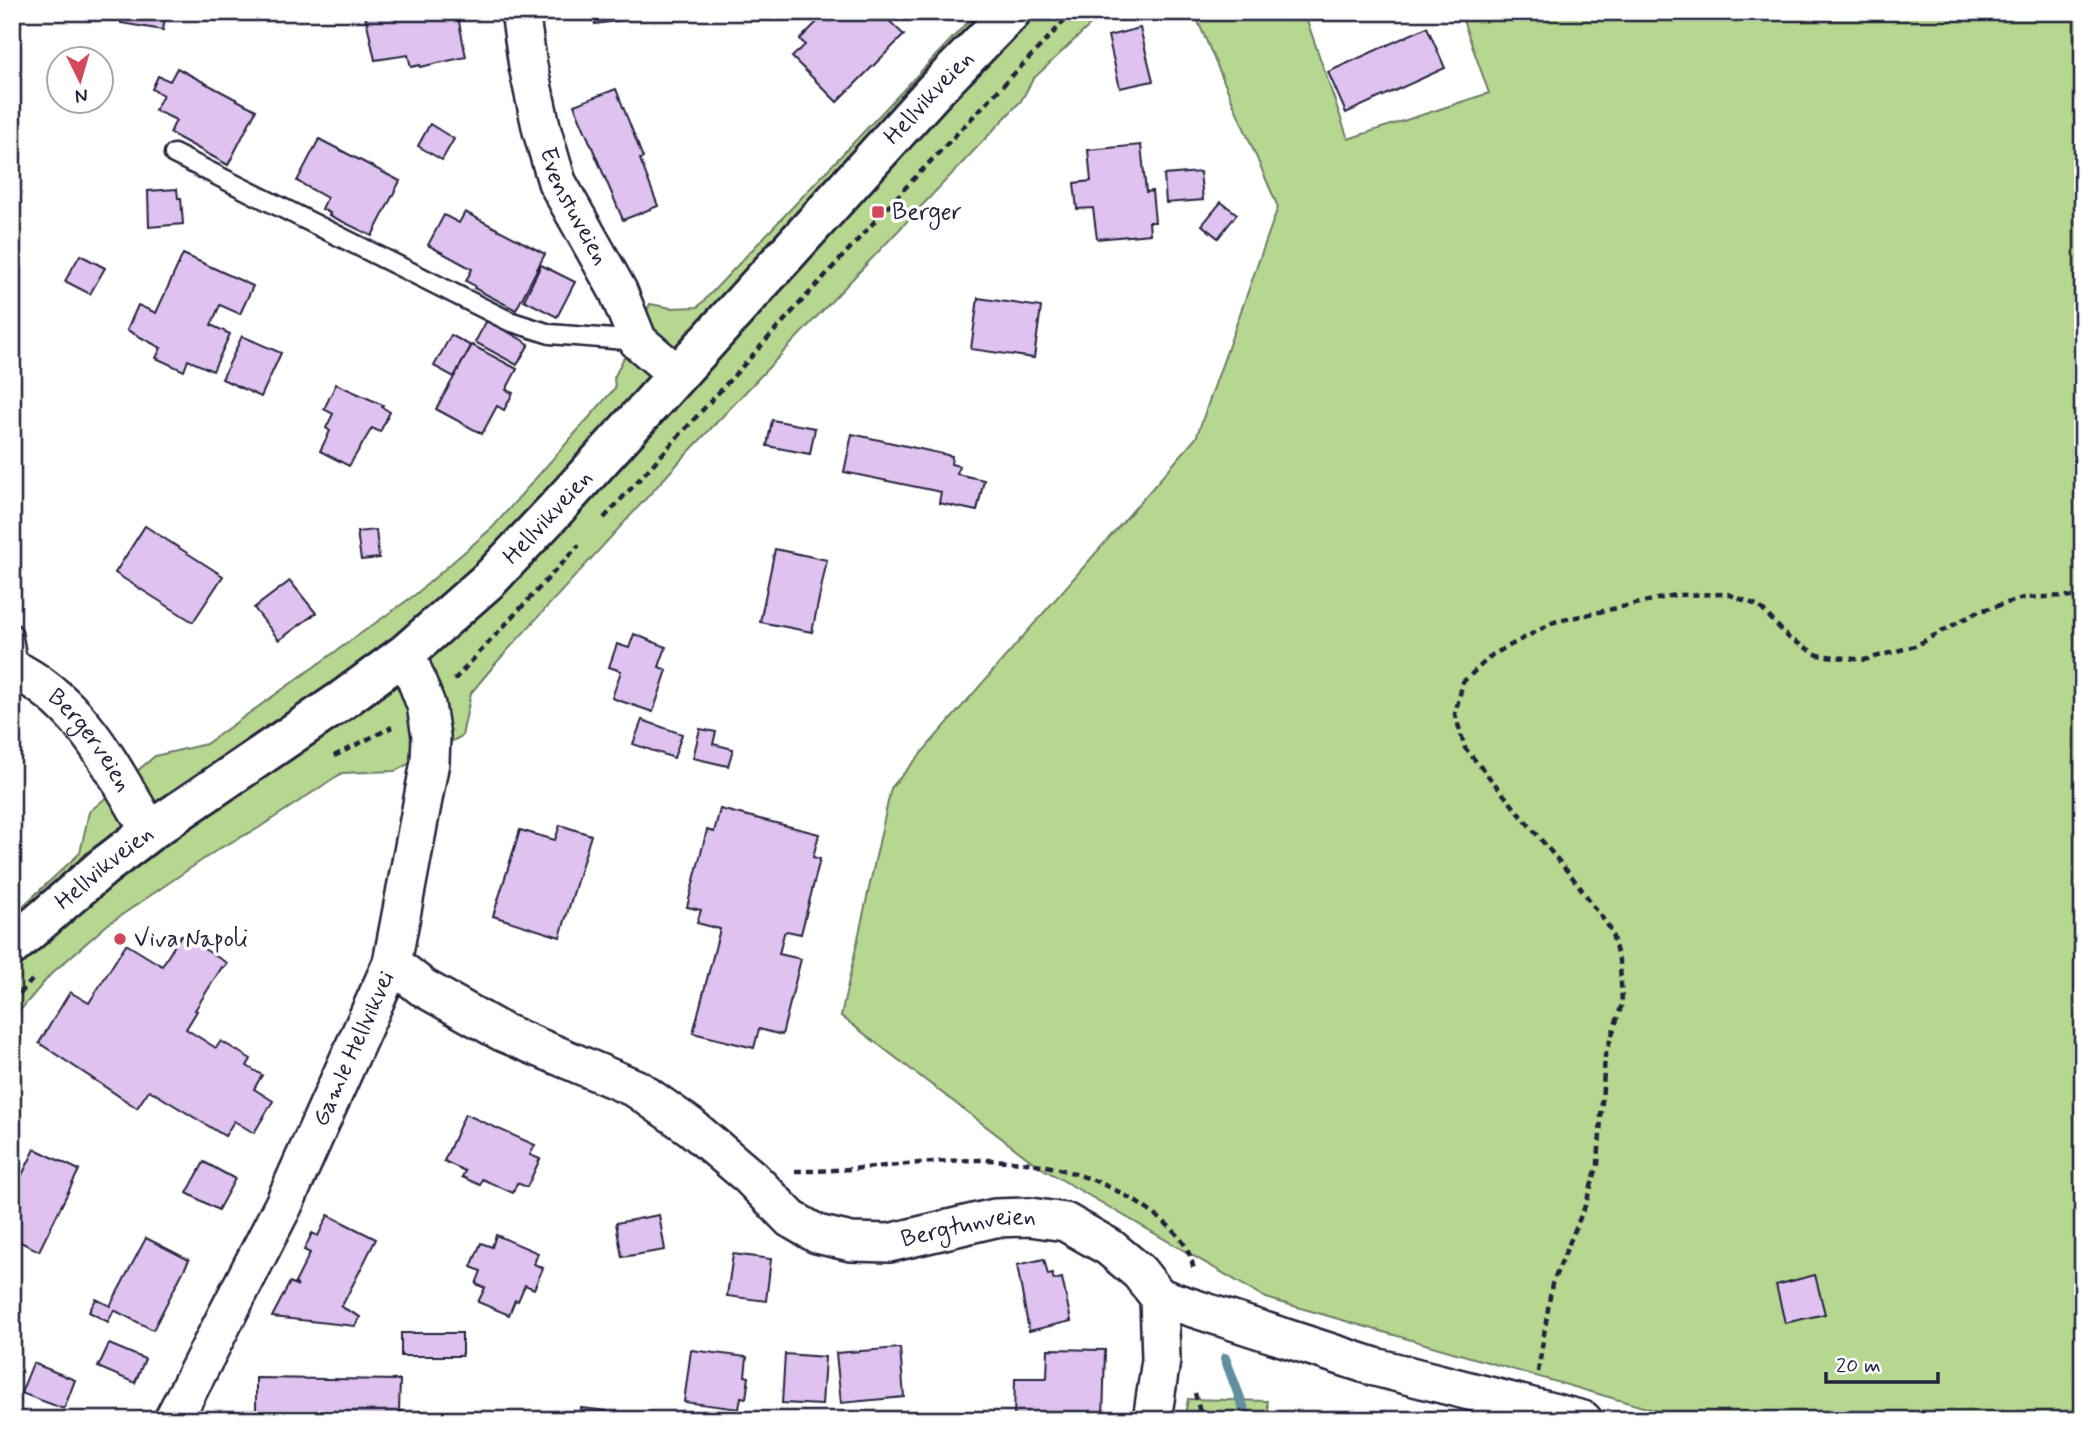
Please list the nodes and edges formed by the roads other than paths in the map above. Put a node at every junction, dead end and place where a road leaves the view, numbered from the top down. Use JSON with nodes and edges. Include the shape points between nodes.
{"nodes":[{"id":1,"x":520,"y":12,"type":"edge"},
{"id":2,"x":1001,"y":17,"type":"edge"},
{"id":3,"x":174,"y":154,"type":"dead end"},
{"id":4,"x":638,"y":341,"type":"junction"},
{"id":5,"x":678,"y":374,"type":"junction"},
{"id":6,"x":12,"y":634,"type":"edge"},
{"id":7,"x":406,"y":653,"type":"junction"},
{"id":8,"x":15,"y":670,"type":"edge"},
{"id":9,"x":150,"y":831,"type":"junction"},
{"id":10,"x":12,"y":946,"type":"edge"},
{"id":11,"x":392,"y":963,"type":"junction"},
{"id":12,"x":1159,"y":1297,"type":"junction"},
{"id":13,"x":173,"y":1420,"type":"edge"},
{"id":14,"x":1152,"y":1420,"type":"edge"},
{"id":15,"x":1583,"y":1420,"type":"edge"}],
"edges":[{"from":1,"to":4,"type":"street","name":"Evenstuveien","via":[[536,105],[557,182],[618,292]]},
{"from":2,"to":5,"type":"main road","name":"Hellvikveien"},
{"from":3,"to":4,"type":"lane","via":[[509,321],[550,334]]},
{"from":4,"to":5,"type":"street","name":"Evenstuveien"},
{"from":5,"to":7,"type":"main road","name":"Hellvikveien","via":[[489,579]]},
{"from":6,"to":8,"type":"lane"},
{"from":7,"to":9,"type":"main road","name":"Hellvikveien"},
{"from":7,"to":11,"type":"street","name":"Gamle Hellvikvei","via":[[426,705],[430,762]]},
{"from":8,"to":9,"type":"street","name":"Bergerveien","via":[[66,705],[100,745]]},
{"from":9,"to":10,"type":"main road","name":"Hellvikveien"},
{"from":11,"to":12,"type":"street","name":"Bergtunveien","via":[[422,987],[502,1032],[637,1089],[691,1127],[791,1219],[817,1234],[851,1242],[889,1243],[995,1218],[1065,1222],[1109,1247],[1139,1272]]},
{"from":11,"to":13,"type":"street","name":"Gamle Hellvikvei","via":[[284,1204]]},
{"from":12,"to":14,"type":"street","via":[[1161,1360]]},
{"from":12,"to":15,"type":"street","via":[[1375,1367]]}]}
